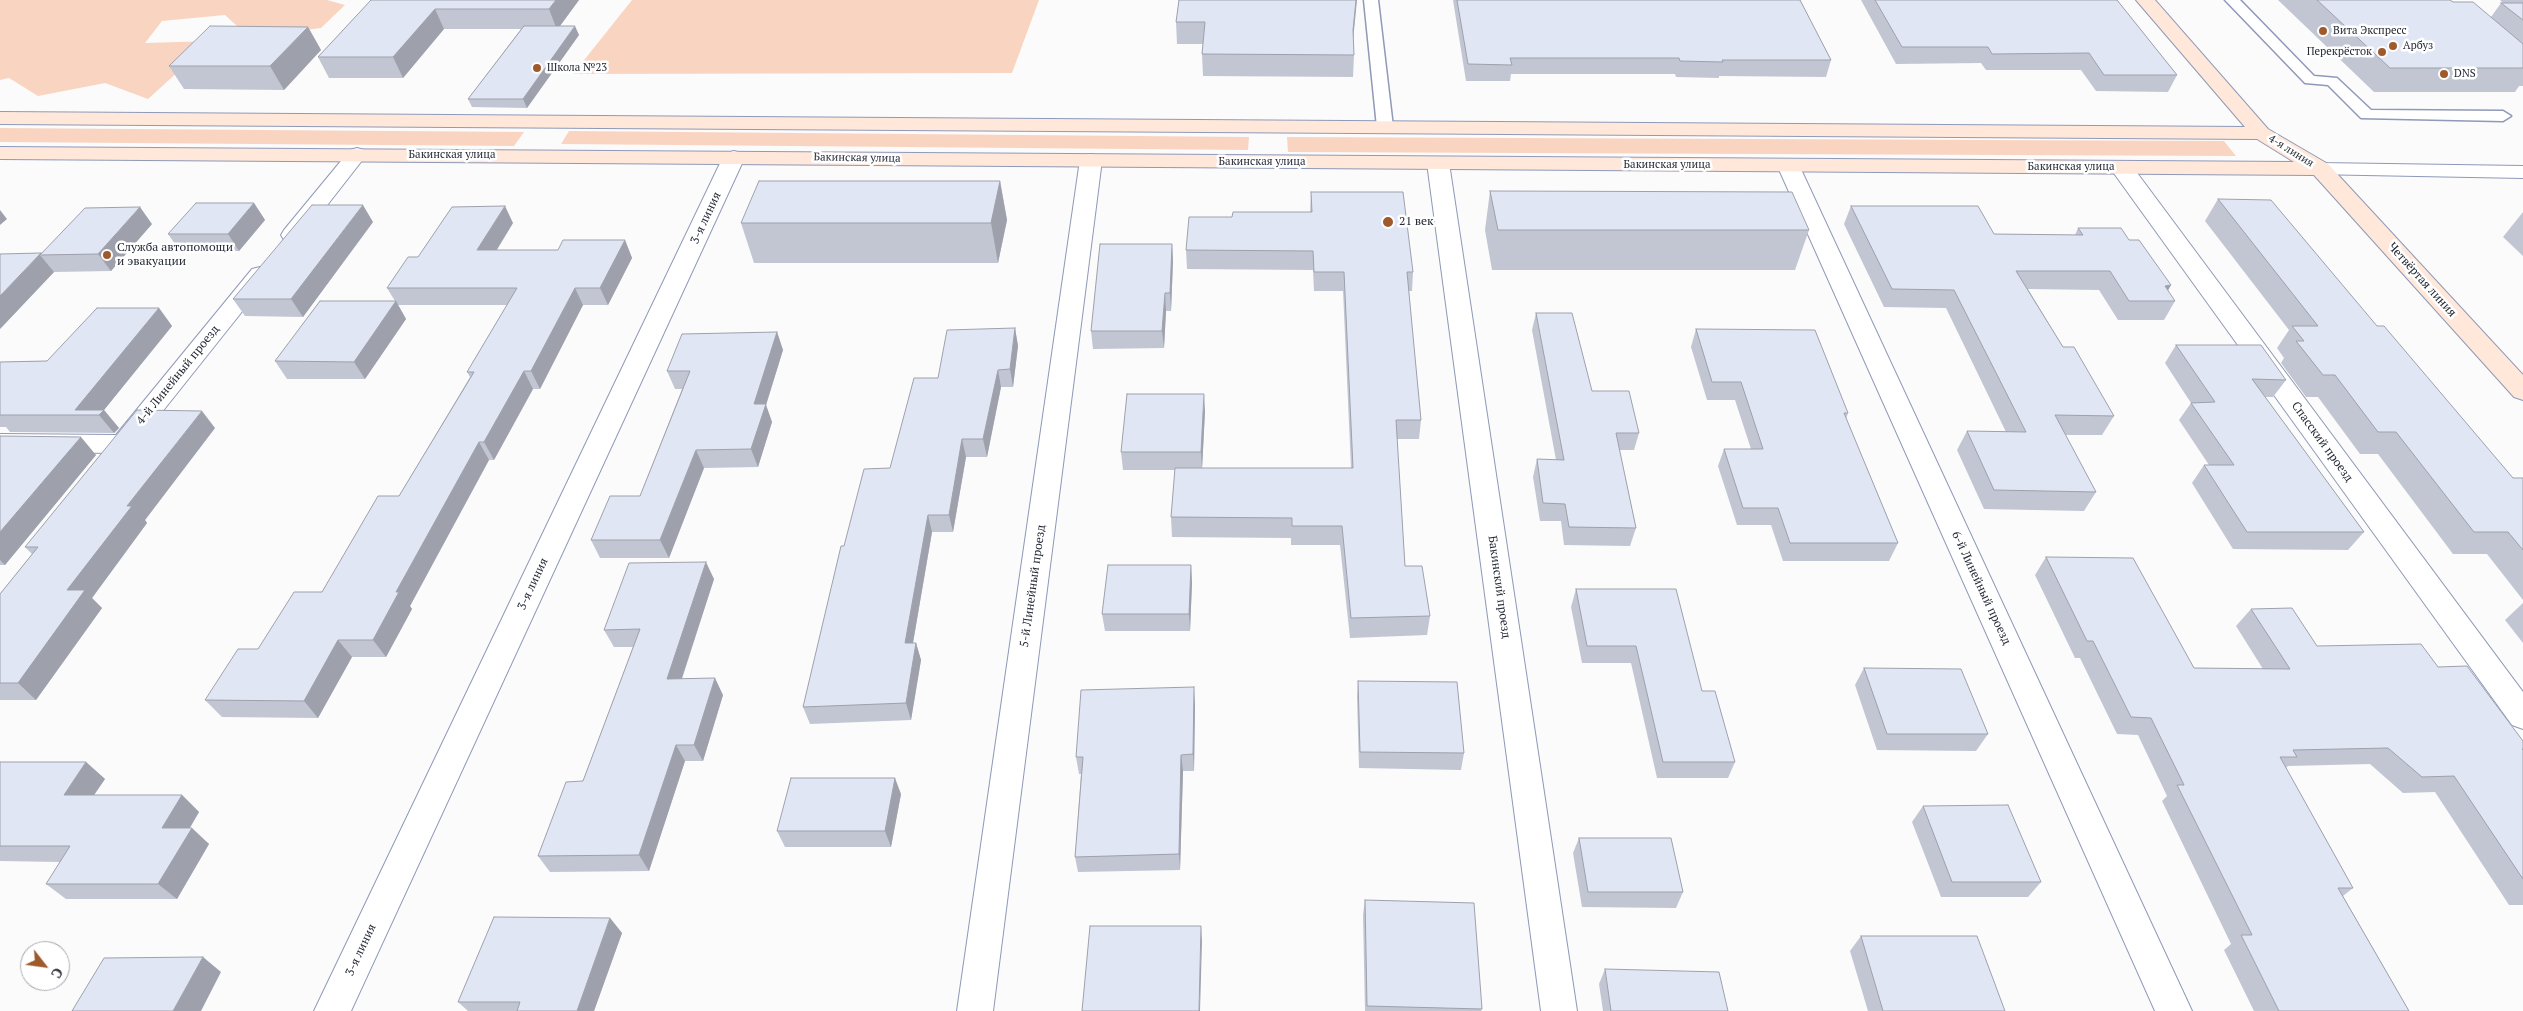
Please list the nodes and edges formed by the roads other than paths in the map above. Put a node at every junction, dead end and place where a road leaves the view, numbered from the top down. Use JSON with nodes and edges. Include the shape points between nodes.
{"nodes":[{"id":1,"x":1371,"y":0,"type":"edge"},
{"id":2,"x":2144,"y":0,"type":"edge"},
{"id":3,"x":2232,"y":0,"type":"edge"},
{"id":4,"x":2503,"y":116,"type":"dead end"},
{"id":5,"x":0,"y":118,"type":"edge"},
{"id":6,"x":561,"y":120,"type":"junction"},
{"id":7,"x":1273,"y":127,"type":"junction"},
{"id":8,"x":1385,"y":127,"type":"junction"},
{"id":9,"x":2261,"y":133,"type":"junction"},
{"id":10,"x":0,"y":153,"type":"edge"},
{"id":11,"x":357,"y":154,"type":"junction"},
{"id":12,"x":537,"y":155,"type":"junction"},
{"id":13,"x":734,"y":157,"type":"junction"},
{"id":14,"x":1091,"y":160,"type":"junction"},
{"id":15,"x":1272,"y":162,"type":"junction"},
{"id":16,"x":1438,"y":163,"type":"junction"},
{"id":17,"x":1788,"y":165,"type":"junction"},
{"id":18,"x":2121,"y":167,"type":"junction"},
{"id":19,"x":2320,"y":169,"type":"junction"},
{"id":20,"x":2523,"y":172,"type":"edge"},
{"id":21,"x":2523,"y":391,"type":"edge"},
{"id":22,"x":0,"y":443,"type":"edge"},
{"id":23,"x":122,"y":444,"type":"junction"},
{"id":24,"x":104,"y":467,"type":"edge"},
{"id":25,"x":2523,"y":716,"type":"edge"},
{"id":26,"x":332,"y":1011,"type":"edge"},
{"id":27,"x":975,"y":1011,"type":"edge"},
{"id":28,"x":1560,"y":1011,"type":"edge"},
{"id":29,"x":2174,"y":1011,"type":"edge"}],
"edges":[{"from":1,"to":8,"type":"lane"},
{"from":2,"to":9,"type":"street"},
{"from":3,"to":4,"type":"lane","via":[[2310,80],[2332,81],[2367,115]]},
{"from":5,"to":6,"type":"street"},
{"from":6,"to":7,"type":"street"},
{"from":6,"to":12,"type":"street"},
{"from":7,"to":8,"type":"street"},
{"from":7,"to":15,"type":"street"},
{"from":8,"to":9,"type":"street"},
{"from":9,"to":19,"type":"street","name":"4-я линия"},
{"from":10,"to":11,"type":"street","name":"Бакинская улица"},
{"from":11,"to":12,"type":"street","name":"Бакинская улица"},
{"from":11,"to":23,"type":"street","name":"4-й Линейный проезд"},
{"from":12,"to":13,"type":"street","name":"Бакинская улица"},
{"from":13,"to":14,"type":"street","name":"Бакинская улица"},
{"from":13,"to":26,"type":"street","name":"3-я линия"},
{"from":14,"to":15,"type":"street","name":"Бакинская улица"},
{"from":14,"to":27,"type":"street","name":"5-й Линейный проезд"},
{"from":15,"to":16,"type":"street","name":"Бакинская улица"},
{"from":16,"to":17,"type":"street","name":"Бакинская улица"},
{"from":16,"to":28,"type":"street","name":"Бакинский проезд"},
{"from":17,"to":18,"type":"street","name":"Бакинская улица"},
{"from":17,"to":29,"type":"street","name":"6-й Линейный проезд"},
{"from":18,"to":19,"type":"street","name":"Бакинская улица"},
{"from":18,"to":25,"type":"street","name":"Спасский проезд"},
{"from":19,"to":20,"type":"street","name":"Бакинская улица"},
{"from":19,"to":21,"type":"street","name":"Четвёртая линия"},
{"from":22,"to":23,"type":"street"},
{"from":23,"to":24,"type":"street","name":"4-й Линейный проезд"}]}
